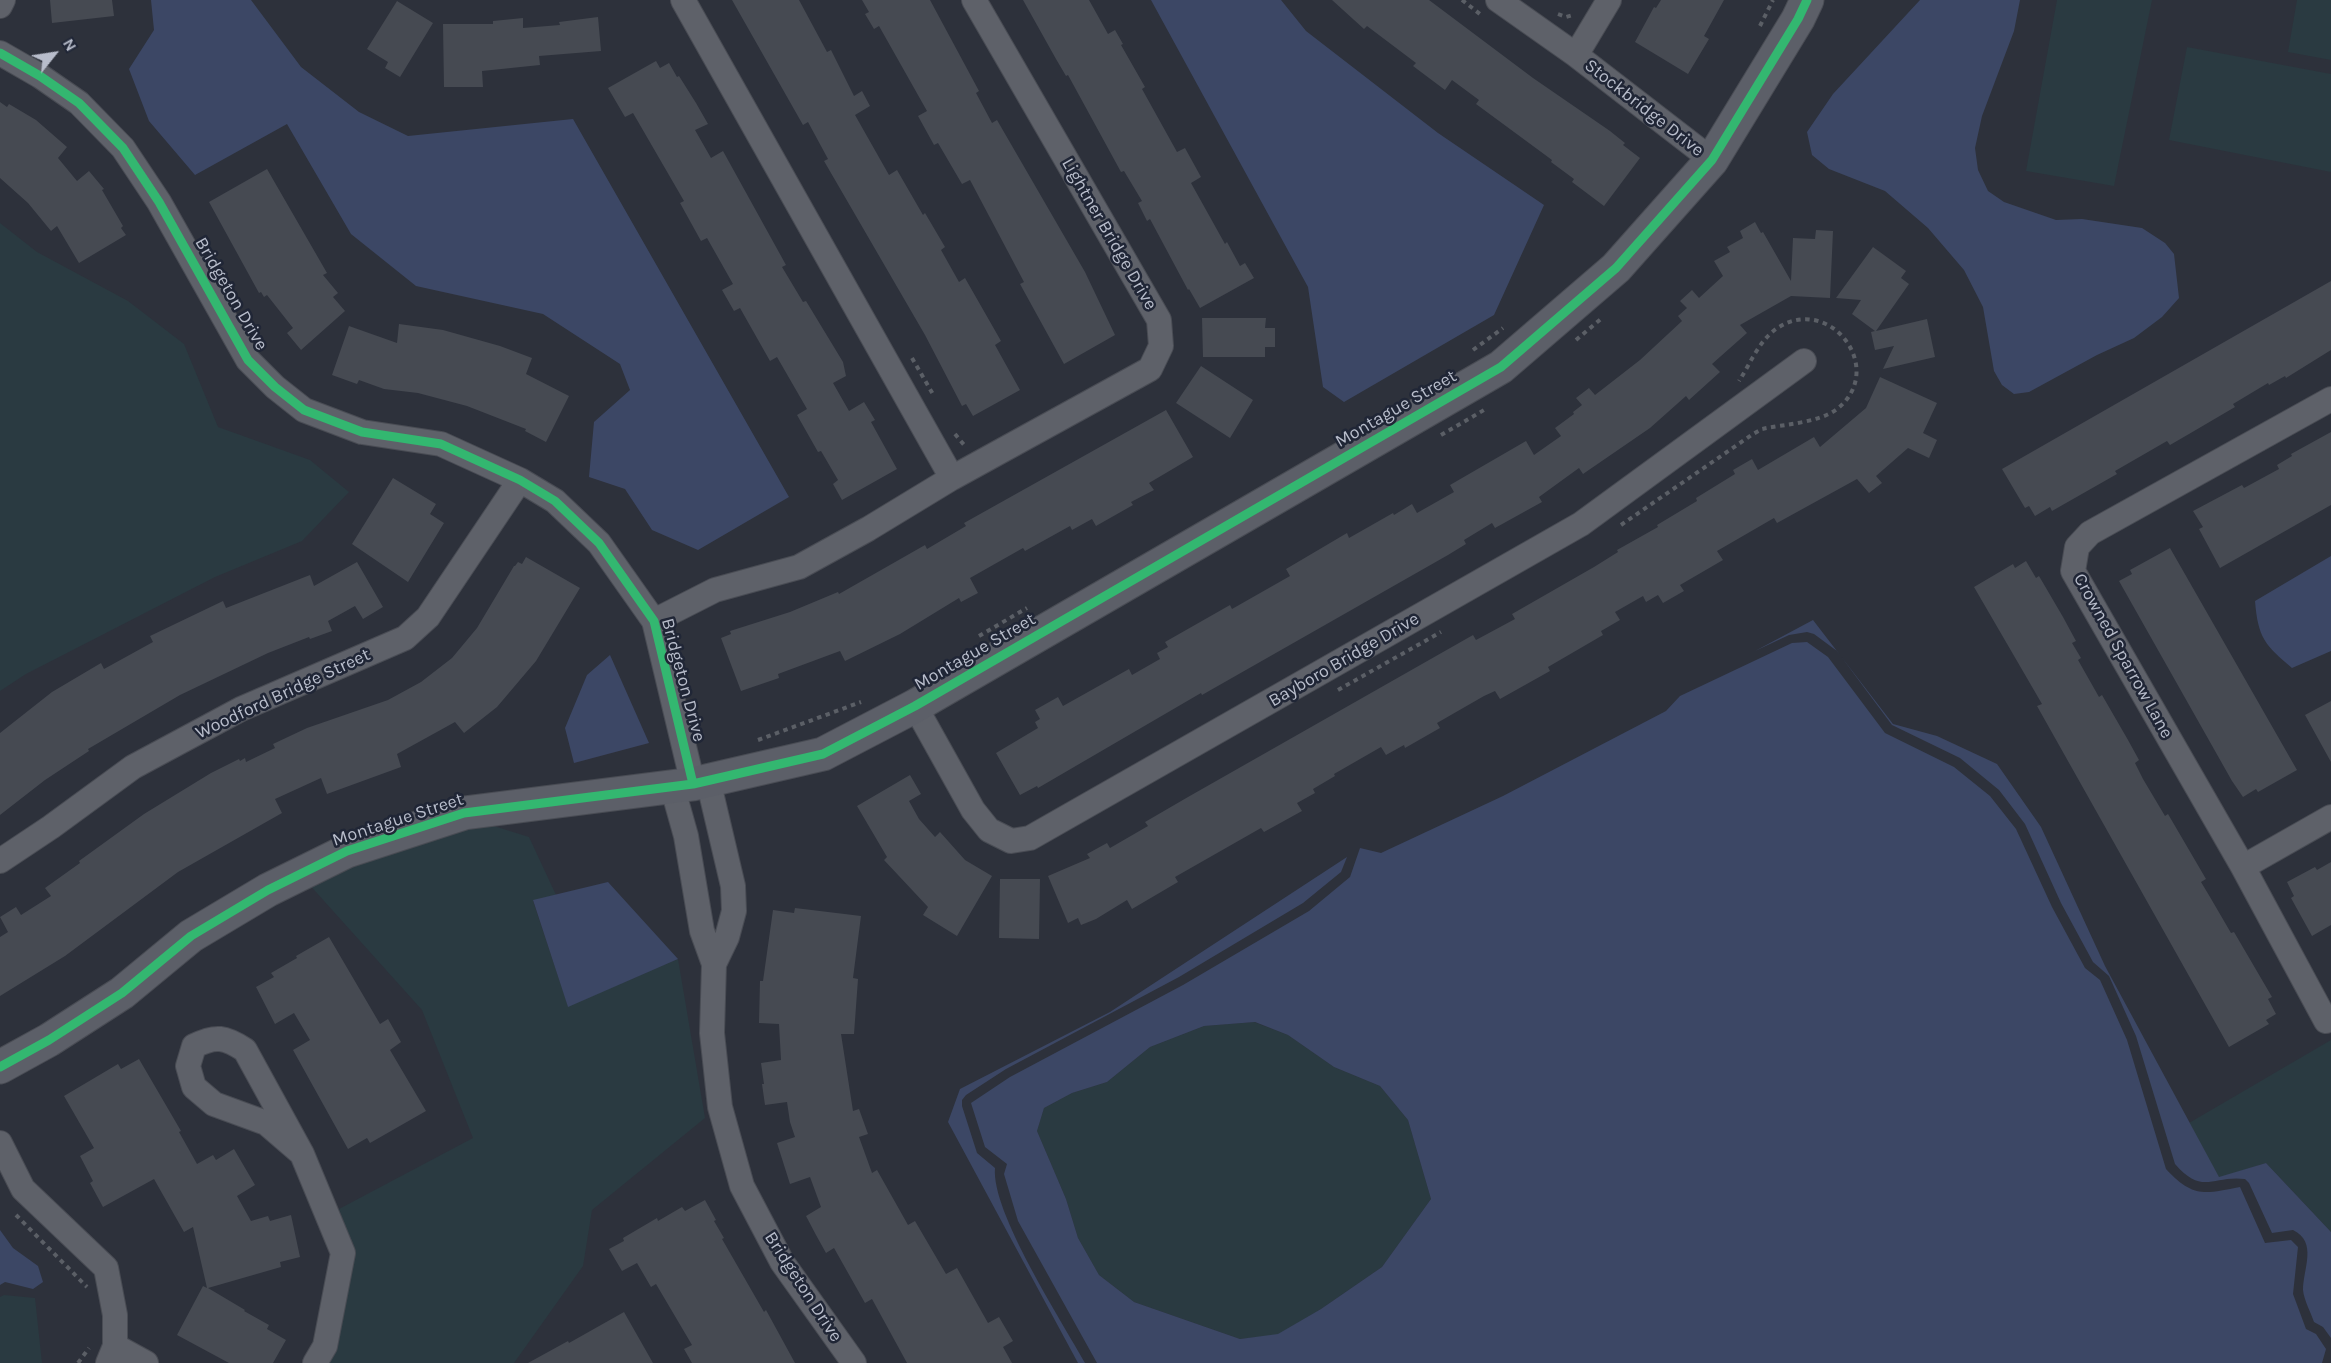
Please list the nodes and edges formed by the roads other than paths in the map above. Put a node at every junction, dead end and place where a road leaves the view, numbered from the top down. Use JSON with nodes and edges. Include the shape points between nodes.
{"nodes":[{"id":1,"x":3,"y":0,"type":"edge"},
{"id":2,"x":682,"y":0,"type":"edge"},
{"id":3,"x":974,"y":0,"type":"edge"},
{"id":4,"x":1609,"y":0,"type":"edge"},
{"id":5,"x":1807,"y":0,"type":"edge"},
{"id":6,"x":0,"y":6,"type":"edge"},
{"id":7,"x":1492,"y":8,"type":"edge"},
{"id":8,"x":1,"y":47,"type":"edge"},
{"id":9,"x":1576,"y":55,"type":"junction"},
{"id":10,"x":1712,"y":160,"type":"junction"},
{"id":11,"x":1804,"y":361,"type":"dead end"},
{"id":12,"x":2331,"y":399,"type":"edge"},
{"id":13,"x":952,"y":478,"type":"junction"},
{"id":14,"x":520,"y":480,"type":"junction"},
{"id":15,"x":654,"y":621,"type":"junction"},
{"id":16,"x":915,"y":706,"type":"junction"},
{"id":17,"x":691,"y":783,"type":"junction"},
{"id":18,"x":2331,"y":817,"type":"edge"},
{"id":19,"x":0,"y":861,"type":"edge"},
{"id":20,"x":727,"y":866,"type":"junction"},
{"id":21,"x":2243,"y":867,"type":"junction"},
{"id":22,"x":692,"y":874,"type":"junction"},
{"id":23,"x":714,"y":964,"type":"junction"},
{"id":24,"x":2326,"y":1021,"type":"dead end"},
{"id":25,"x":0,"y":1067,"type":"edge"},
{"id":26,"x":0,"y":1143,"type":"edge"},
{"id":27,"x":302,"y":1154,"type":"junction"},
{"id":28,"x":105,"y":1351,"type":"edge"},
{"id":29,"x":146,"y":1363,"type":"edge"},
{"id":30,"x":315,"y":1363,"type":"edge"},
{"id":31,"x":854,"y":1363,"type":"edge"}],
"edges":[{"from":1,"to":6,"type":"street"},
{"from":2,"to":13,"type":"street"},
{"from":3,"to":13,"type":"street","name":"Lightner Bridge Drive","via":[[1159,320],[1161,346],[1150,369]]},
{"from":4,"to":9,"type":"street","name":"Stockbridge Drive"},
{"from":5,"to":10,"type":"street","name":"Montague Street"},
{"from":7,"to":9,"type":"street","name":"Stockbridge Drive"},
{"from":8,"to":14,"type":"street","name":"Bridgeton Drive","via":[[79,103],[123,148],[159,202],[248,360],[275,387],[304,411],[362,432],[441,444]]},
{"from":9,"to":10,"type":"street","name":"Stockbridge Drive"},
{"from":10,"to":16,"type":"street","name":"Montague Street","via":[[1616,268],[1501,367]]},
{"from":11,"to":16,"type":"street","name":"Bayboro Bridge Drive","via":[[1581,524],[1030,838],[1011,841],[989,830],[973,810]]},
{"from":12,"to":21,"type":"street","name":"Crowned Sparrow Lane","via":[[2090,533],[2077,547],[2073,571]]},
{"from":13,"to":15,"type":"street","name":"Lightner Bridge Drive","via":[[799,567],[716,590]]},
{"from":14,"to":15,"type":"street","name":"Bridgeton Drive","via":[[555,501],[599,543]]},
{"from":14,"to":19,"type":"street","name":"Woodford Bridge Street","via":[[428,617],[405,638],[241,710],[133,767]]},
{"from":15,"to":17,"type":"street","name":"Bridgeton Drive"},
{"from":16,"to":17,"type":"street","name":"Montague Street","via":[[823,754]]},
{"from":17,"to":20,"type":"street","name":"Bridgeton Drive"},
{"from":17,"to":22,"type":"street","name":"Bridgeton Drive","via":[[686,836]]},
{"from":17,"to":25,"type":"street","name":"Montague Street","via":[[464,813],[347,851],[268,890],[191,936],[122,993]]},
{"from":18,"to":21,"type":"street"},
{"from":20,"to":22,"type":"street"},
{"from":20,"to":23,"type":"street","name":"Bridgeton Drive","via":[[734,910]]},
{"from":21,"to":24,"type":"street","name":"Crowned Sparrow Lane"},
{"from":22,"to":23,"type":"street","name":"Bridgeton Drive","via":[[702,932]]},
{"from":23,"to":31,"type":"street","name":"Bridgeton Drive","via":[[712,1033],[720,1107],[742,1186],[782,1262]]},
{"from":26,"to":28,"type":"street","via":[[23,1189],[106,1268],[115,1315]]},
{"from":27,"to":27,"type":"street","via":[[245,1050],[229,1040],[209,1038],[194,1046],[188,1066],[194,1087],[214,1104],[266,1123]]},
{"from":27,"to":30,"type":"street","via":[[343,1253],[325,1346]]},
{"from":28,"to":29,"type":"street"}]}
